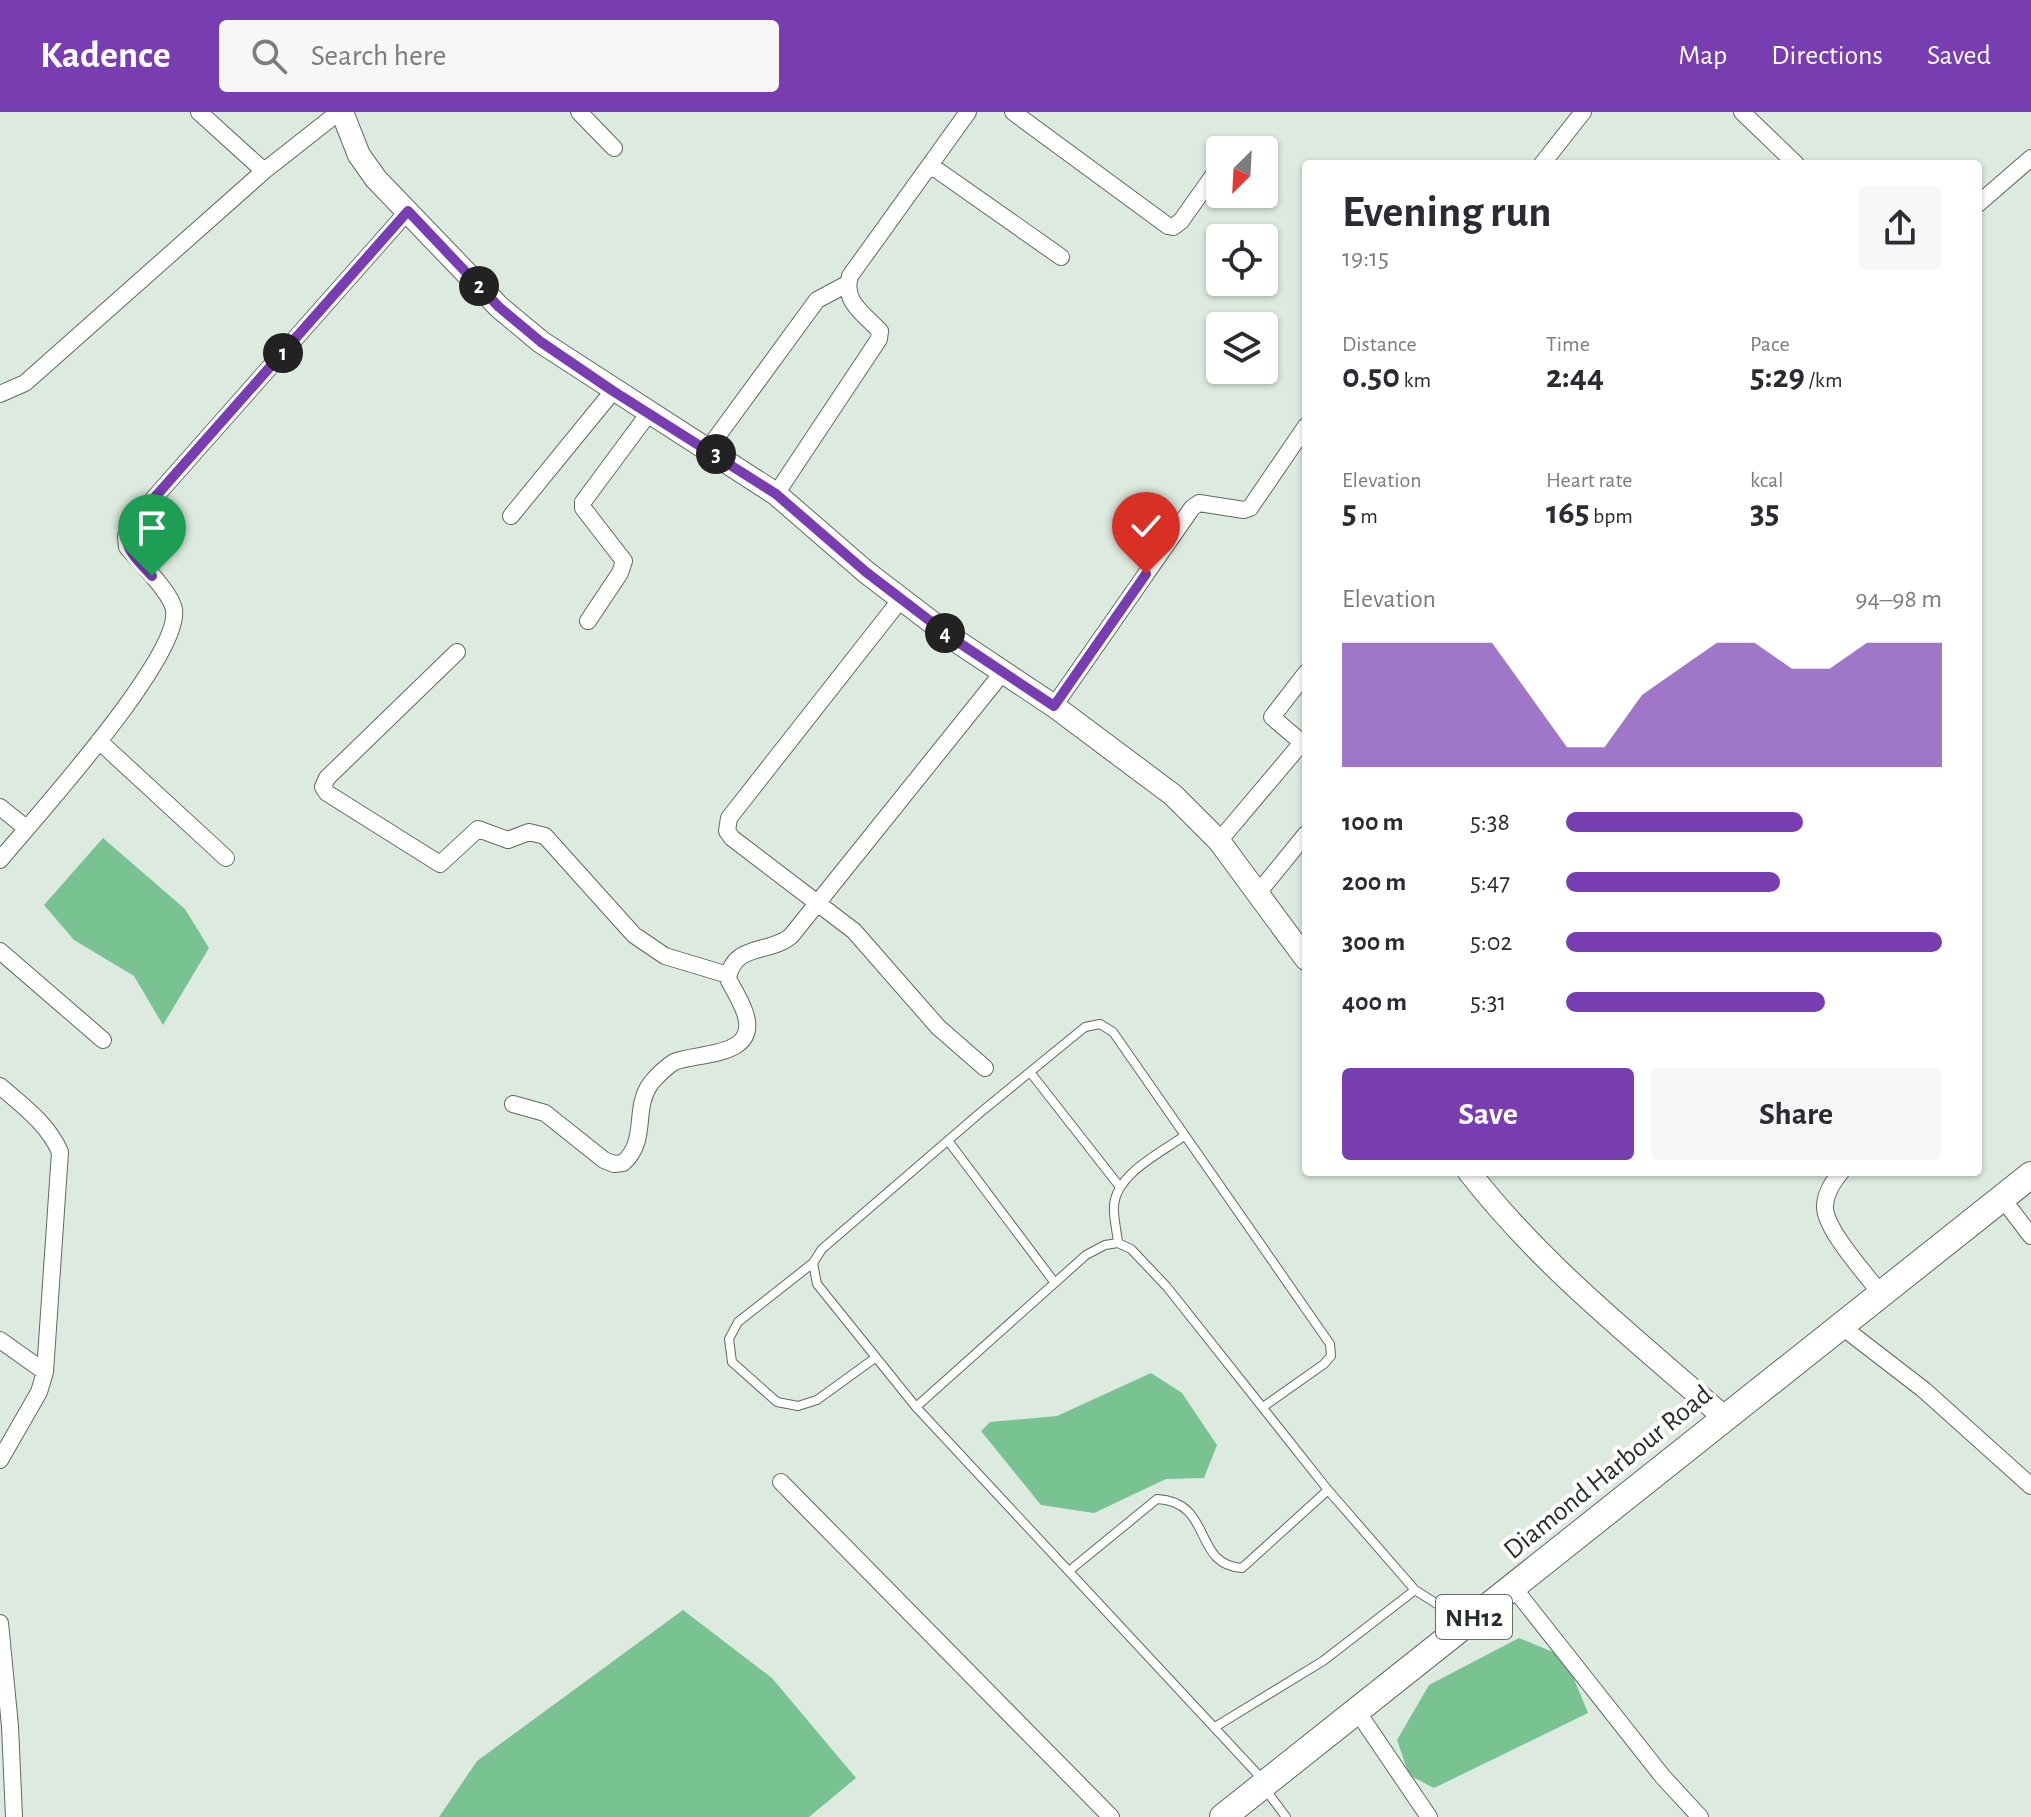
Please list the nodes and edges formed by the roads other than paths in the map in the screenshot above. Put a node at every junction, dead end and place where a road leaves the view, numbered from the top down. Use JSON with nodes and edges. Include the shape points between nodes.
{"nodes":[{"id":1,"x":199,"y":112,"type":"edge"},
{"id":2,"x":341,"y":112,"type":"edge"},
{"id":3,"x":579,"y":112,"type":"edge"},
{"id":4,"x":968,"y":112,"type":"edge"},
{"id":5,"x":1013,"y":112,"type":"edge"},
{"id":6,"x":1583,"y":112,"type":"edge"},
{"id":7,"x":1742,"y":112,"type":"edge"},
{"id":8,"x":614,"y":148,"type":"dead end"},
{"id":9,"x":2031,"y":158,"type":"edge"},
{"id":10,"x":1545,"y":160,"type":"edge"},
{"id":11,"x":1792,"y":160,"type":"edge"},
{"id":12,"x":930,"y":165,"type":"junction"},
{"id":13,"x":264,"y":171,"type":"junction"},
{"id":14,"x":1206,"y":186,"type":"edge"},
{"id":15,"x":1982,"y":201,"type":"edge"},
{"id":16,"x":408,"y":211,"type":"junction"},
{"id":17,"x":1061,"y":257,"type":"dead end"},
{"id":18,"x":847,"y":284,"type":"junction"},
{"id":19,"x":613,"y":391,"type":"junction"},
{"id":20,"x":0,"y":394,"type":"edge"},
{"id":21,"x":649,"y":413,"type":"junction"},
{"id":22,"x":1302,"y":432,"type":"edge"},
{"id":23,"x":708,"y":449,"type":"junction"},
{"id":24,"x":776,"y":494,"type":"junction"},
{"id":25,"x":511,"y":516,"type":"dead end"},
{"id":26,"x":901,"y":599,"type":"junction"},
{"id":27,"x":588,"y":621,"type":"dead end"},
{"id":28,"x":457,"y":652,"type":"dead end"},
{"id":29,"x":1003,"y":672,"type":"junction"},
{"id":30,"x":1302,"y":678,"type":"edge"},
{"id":31,"x":1054,"y":706,"type":"junction"},
{"id":32,"x":99,"y":741,"type":"junction"},
{"id":33,"x":0,"y":807,"type":"edge"},
{"id":34,"x":26,"y":828,"type":"junction"},
{"id":35,"x":1302,"y":839,"type":"edge"},
{"id":36,"x":1219,"y":841,"type":"junction"},
{"id":37,"x":226,"y":858,"type":"dead end"},
{"id":38,"x":0,"y":860,"type":"edge"},
{"id":39,"x":1258,"y":893,"type":"junction"},
{"id":40,"x":817,"y":905,"type":"junction"},
{"id":41,"x":0,"y":951,"type":"edge"},
{"id":42,"x":1302,"y":954,"type":"edge"},
{"id":43,"x":728,"y":975,"type":"junction"},
{"id":44,"x":103,"y":1040,"type":"dead end"},
{"id":45,"x":985,"y":1068,"type":"dead end"},
{"id":46,"x":1030,"y":1072,"type":"junction"},
{"id":47,"x":0,"y":1086,"type":"edge"},
{"id":48,"x":513,"y":1104,"type":"dead end"},
{"id":49,"x":1184,"y":1136,"type":"junction"},
{"id":50,"x":949,"y":1142,"type":"junction"},
{"id":51,"x":2031,"y":1175,"type":"edge"},
{"id":52,"x":1472,"y":1176,"type":"edge"},
{"id":53,"x":1838,"y":1176,"type":"edge"},
{"id":54,"x":1120,"y":1187,"type":"junction"},
{"id":55,"x":2002,"y":1198,"type":"junction"},
{"id":56,"x":2031,"y":1236,"type":"edge"},
{"id":57,"x":1118,"y":1243,"type":"junction"},
{"id":58,"x":813,"y":1263,"type":"junction"},
{"id":59,"x":1055,"y":1283,"type":"junction"},
{"id":60,"x":1881,"y":1294,"type":"junction"},
{"id":61,"x":1841,"y":1326,"type":"junction"},
{"id":62,"x":0,"y":1340,"type":"edge"},
{"id":63,"x":875,"y":1358,"type":"junction"},
{"id":64,"x":45,"y":1372,"type":"junction"},
{"id":65,"x":916,"y":1407,"type":"junction"},
{"id":66,"x":1263,"y":1407,"type":"junction"},
{"id":67,"x":1725,"y":1418,"type":"junction"},
{"id":68,"x":0,"y":1460,"type":"edge"},
{"id":69,"x":781,"y":1482,"type":"dead end"},
{"id":70,"x":2031,"y":1486,"type":"edge"},
{"id":71,"x":1328,"y":1490,"type":"junction"},
{"id":72,"x":1069,"y":1571,"type":"junction"},
{"id":73,"x":1513,"y":1587,"type":"junction"},
{"id":74,"x":1415,"y":1590,"type":"junction"},
{"id":75,"x":0,"y":1623,"type":"edge"},
{"id":76,"x":1467,"y":1623,"type":"junction"},
{"id":77,"x":1357,"y":1711,"type":"junction"},
{"id":78,"x":1215,"y":1727,"type":"junction"},
{"id":79,"x":1264,"y":1784,"type":"junction"},
{"id":80,"x":14,"y":1817,"type":"edge"},
{"id":81,"x":1111,"y":1817,"type":"edge"},
{"id":82,"x":1223,"y":1817,"type":"edge"},
{"id":83,"x":1286,"y":1817,"type":"edge"},
{"id":84,"x":1429,"y":1817,"type":"edge"},
{"id":85,"x":1700,"y":1817,"type":"edge"}],
"edges":[{"from":1,"to":13,"type":"street"},
{"from":2,"to":13,"type":"street"},
{"from":2,"to":16,"type":"main road","via":[[359,155]]},
{"from":3,"to":8,"type":"street"},
{"from":4,"to":12,"type":"street"},
{"from":5,"to":14,"type":"street","via":[[1168,226],[1181,221]]},
{"from":6,"to":10,"type":"street"},
{"from":7,"to":11,"type":"street"},
{"from":9,"to":15,"type":"street"},
{"from":12,"to":17,"type":"street"},
{"from":12,"to":18,"type":"street"},
{"from":13,"to":20,"type":"street","via":[[25,383]]},
{"from":16,"to":19,"type":"main road","via":[[499,307]]},
{"from":16,"to":32,"type":"street","via":[[132,523],[127,547],[174,605],[175,615],[152,668]]},
{"from":18,"to":23,"type":"street","via":[[817,300]]},
{"from":18,"to":24,"type":"street","via":[[849,299],[880,331],[879,339]]},
{"from":19,"to":21,"type":"main road"},
{"from":19,"to":25,"type":"street"},
{"from":21,"to":23,"type":"main road"},
{"from":21,"to":27,"type":"street","via":[[583,502],[624,561]]},
{"from":22,"to":31,"type":"street","via":[[1250,508],[1199,503],[1192,508]]},
{"from":23,"to":24,"type":"main road"},
{"from":24,"to":26,"type":"main road"},
{"from":26,"to":29,"type":"main road"},
{"from":26,"to":40,"type":"street","via":[[727,825],[732,838]]},
{"from":28,"to":43,"type":"street","via":[[327,778],[324,790],[440,864],[478,829],[508,840],[529,832],[545,836],[645,943],[671,958]]},
{"from":29,"to":31,"type":"main road"},
{"from":29,"to":40,"type":"street"},
{"from":30,"to":36,"type":"street","via":[[1272,717],[1300,745]]},
{"from":31,"to":36,"type":"main road","via":[[1173,795]]},
{"from":32,"to":34,"type":"street"},
{"from":32,"to":37,"type":"street"},
{"from":33,"to":34,"type":"street"},
{"from":34,"to":38,"type":"street"},
{"from":35,"to":39,"type":"street"},
{"from":36,"to":39,"type":"main road"},
{"from":39,"to":42,"type":"main road"},
{"from":40,"to":43,"type":"street","via":[[784,942],[748,950]]},
{"from":40,"to":45,"type":"street","via":[[854,931],[938,1027]]},
{"from":41,"to":44,"type":"street"},
{"from":43,"to":48,"type":"street","via":[[744,1012],[744,1031],[723,1053],[675,1062],[651,1083],[642,1105],[638,1146],[623,1163],[604,1160],[545,1113]]},
{"from":46,"to":49,"type":"lane","via":[[1085,1027],[1100,1024],[1113,1032]]},
{"from":46,"to":50,"type":"lane"},
{"from":46,"to":54,"type":"lane"},
{"from":47,"to":64,"type":"street","via":[[44,1126],[60,1152]]},
{"from":49,"to":54,"type":"lane"},
{"from":49,"to":66,"type":"lane","via":[[1330,1344],[1331,1356],[1324,1364]]},
{"from":50,"to":58,"type":"lane","via":[[822,1249]]},
{"from":50,"to":59,"type":"lane"},
{"from":51,"to":55,"type":"highway","name":"Diamond Harbour Road","number":"NH12"},
{"from":52,"to":67,"type":"main road","via":[[1541,1255]]},
{"from":53,"to":60,"type":"street","via":[[1824,1207],[1828,1223]]},
{"from":54,"to":57,"type":"lane","via":[[1114,1205]]},
{"from":55,"to":56,"type":"street"},
{"from":55,"to":60,"type":"highway","name":"Diamond Harbour Road","number":"NH12"},
{"from":57,"to":59,"type":"lane","via":[[1086,1255]]},
{"from":57,"to":66,"type":"lane","via":[[1131,1249],[1167,1287]]},
{"from":58,"to":63,"type":"lane","via":[[817,1284]]},
{"from":58,"to":63,"type":"lane","via":[[738,1322],[729,1339],[732,1362],[777,1402],[798,1406],[817,1400]]},
{"from":59,"to":65,"type":"lane"},
{"from":60,"to":61,"type":"highway","name":"Diamond Harbour Road","number":"NH12"},
{"from":61,"to":67,"type":"highway","name":"Diamond Harbour Road","number":"NH12"},
{"from":61,"to":70,"type":"street","via":[[1924,1390]]},
{"from":62,"to":64,"type":"street"},
{"from":63,"to":65,"type":"lane"},
{"from":64,"to":68,"type":"street"},
{"from":65,"to":72,"type":"lane"},
{"from":66,"to":71,"type":"lane"},
{"from":67,"to":73,"type":"highway","name":"Diamond Harbour Road","number":"NH12"},
{"from":69,"to":81,"type":"street"},
{"from":71,"to":72,"type":"lane","via":[[1242,1568],[1216,1559],[1188,1508],[1175,1500],[1157,1499]]},
{"from":71,"to":74,"type":"lane"},
{"from":72,"to":78,"type":"lane"},
{"from":73,"to":76,"type":"highway","name":"Diamond Harbour Road","number":"NH12"},
{"from":73,"to":85,"type":"street"},
{"from":74,"to":76,"type":"lane"},
{"from":74,"to":78,"type":"lane","via":[[1323,1661]]},
{"from":75,"to":80,"type":"street"},
{"from":76,"to":77,"type":"highway","name":"Diamond Harbour Road","number":"NH12"},
{"from":77,"to":79,"type":"highway","name":"Diamond Harbour Road","number":"NH12"},
{"from":77,"to":84,"type":"street"},
{"from":78,"to":79,"type":"lane"},
{"from":79,"to":82,"type":"highway","name":"Diamond Harbour Road","number":"NH12"},
{"from":79,"to":83,"type":"lane"}]}
